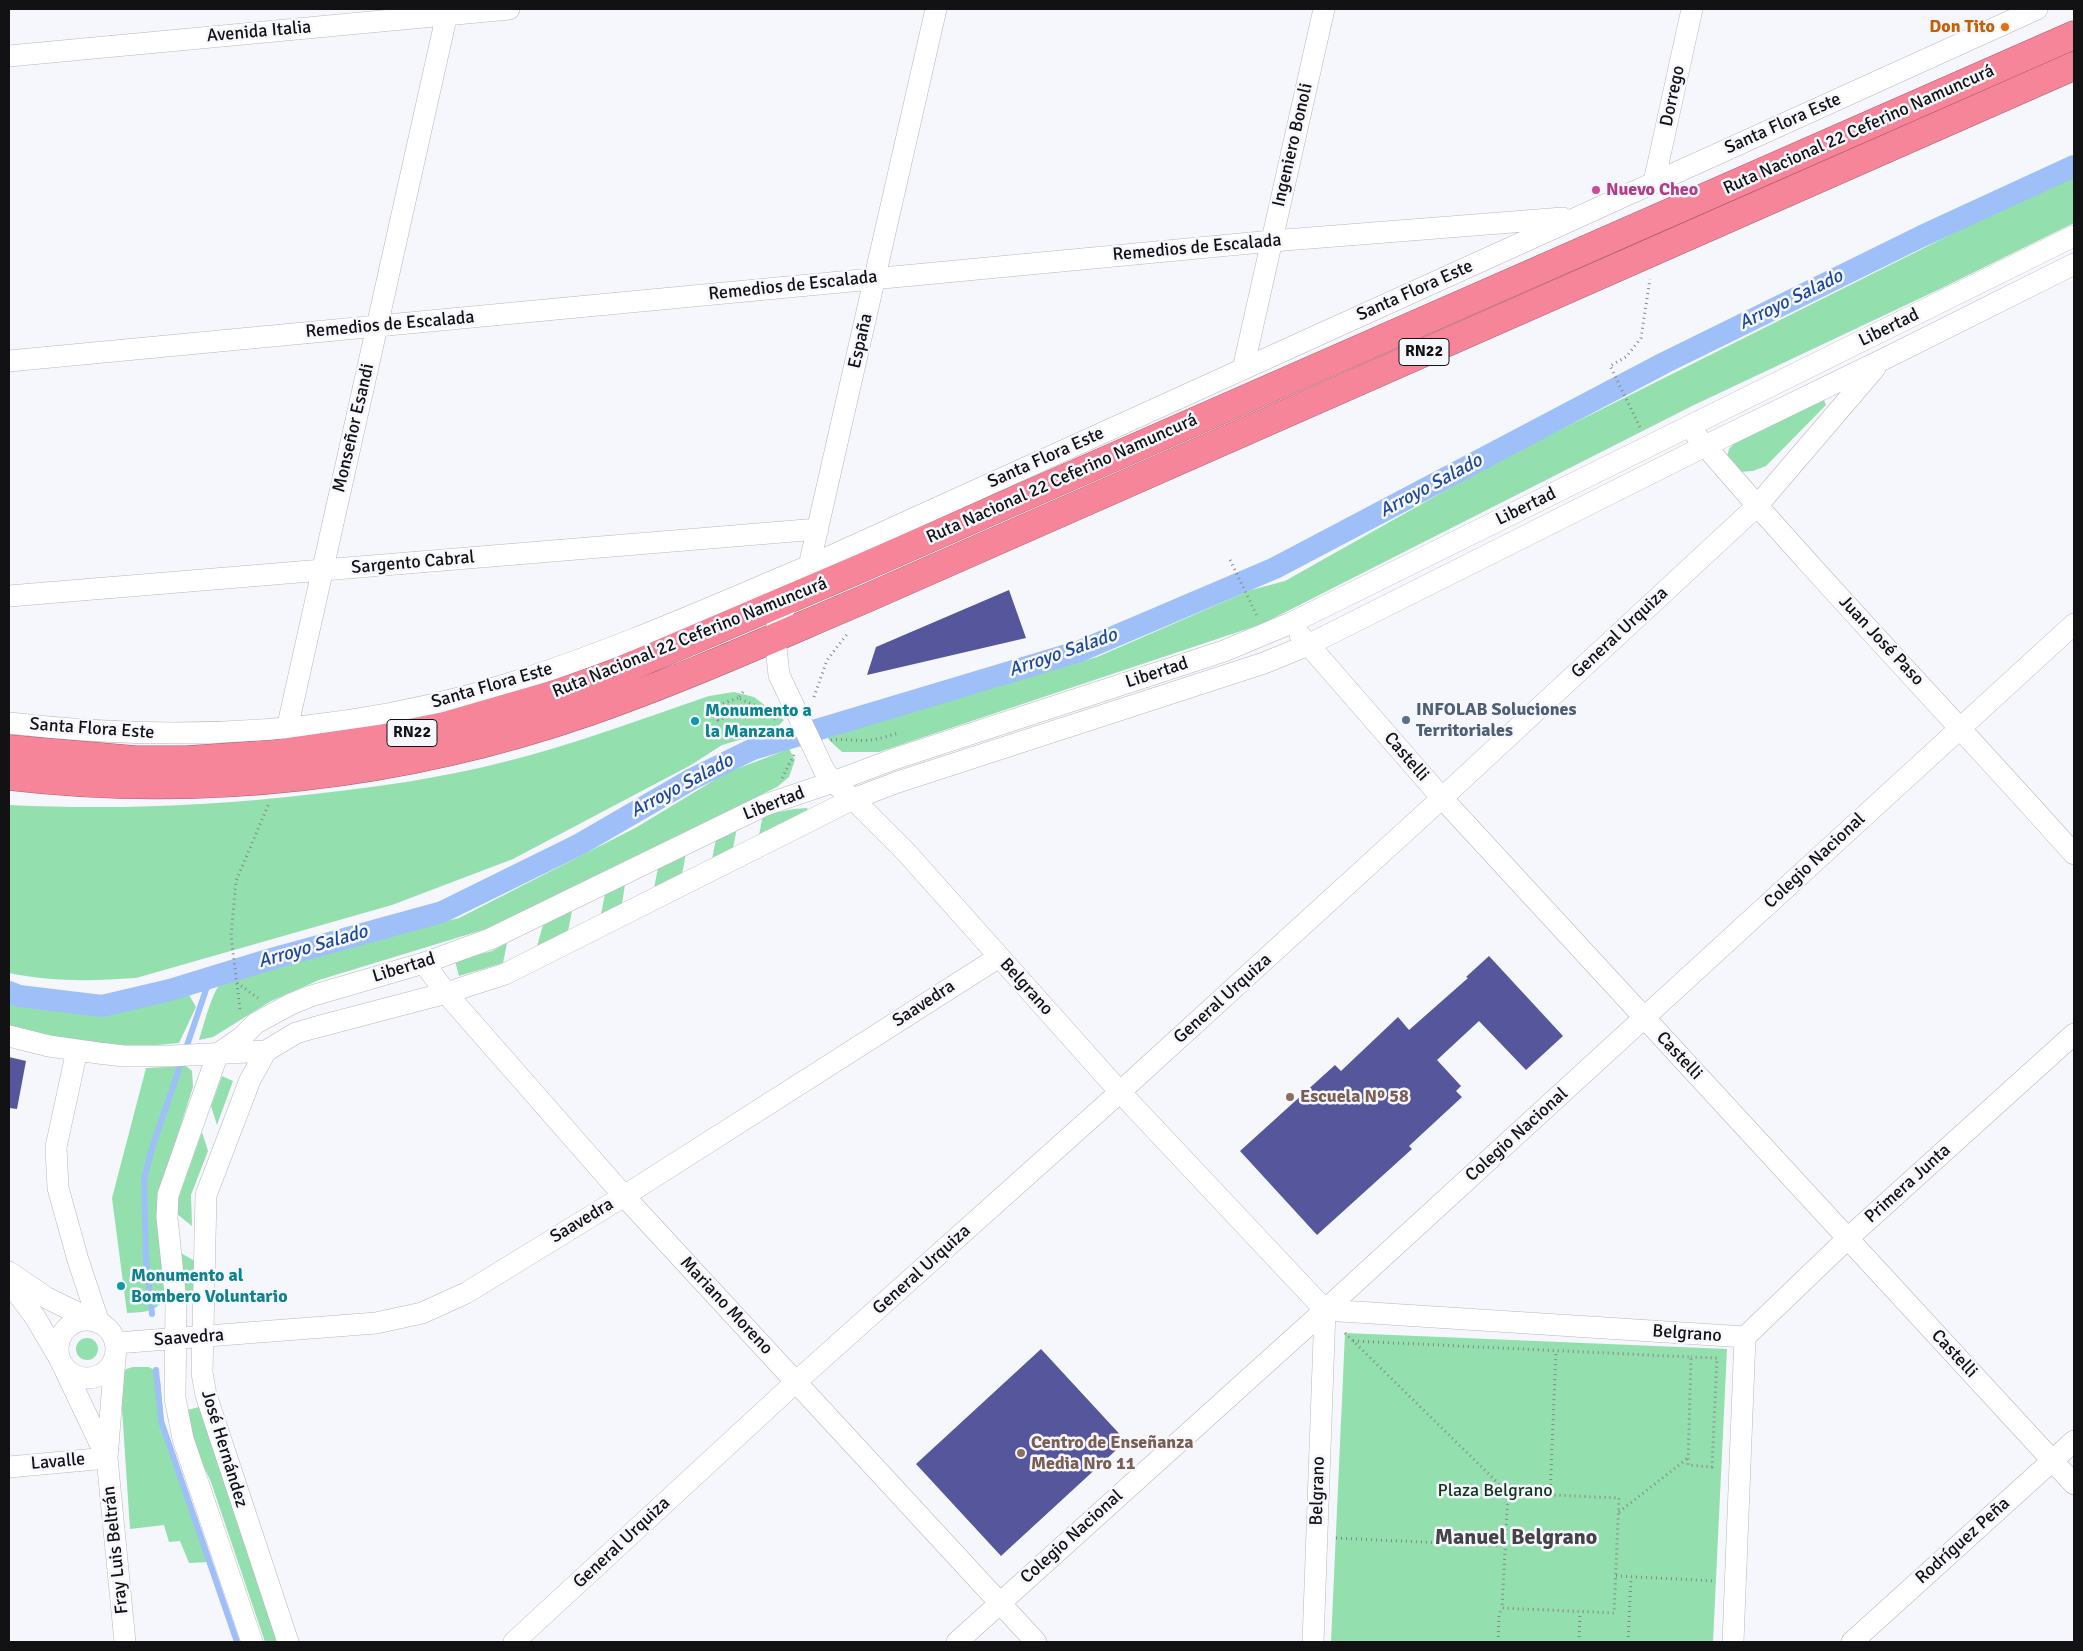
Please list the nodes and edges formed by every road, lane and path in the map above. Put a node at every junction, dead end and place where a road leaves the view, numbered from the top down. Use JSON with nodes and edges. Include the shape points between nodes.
{"nodes":[{"id":1,"x":509,"y":9,"type":"edge"},
{"id":2,"x":936,"y":9,"type":"edge"},
{"id":3,"x":1324,"y":9,"type":"edge"},
{"id":4,"x":1692,"y":9,"type":"edge"},
{"id":5,"x":2037,"y":9,"type":"edge"},
{"id":6,"x":447,"y":12,"type":"edge"},
{"id":7,"x":2074,"y":35,"type":"edge"},
{"id":8,"x":9,"y":56,"type":"edge"},
{"id":9,"x":2074,"y":66,"type":"edge"},
{"id":10,"x":1654,"y":182,"type":"junction"},
{"id":11,"x":1578,"y":216,"type":"junction"},
{"id":12,"x":2074,"y":236,"type":"edge"},
{"id":13,"x":1272,"y":241,"type":"junction"},
{"id":14,"x":1655,"y":251,"type":"junction"},
{"id":15,"x":2074,"y":264,"type":"edge"},
{"id":16,"x":875,"y":278,"type":"junction"},
{"id":17,"x":1896,"y":325,"type":"junction"},
{"id":18,"x":377,"y":326,"type":"junction"},
{"id":19,"x":1882,"y":360,"type":"junction"},
{"id":20,"x":9,"y":361,"type":"edge"},
{"id":21,"x":1243,"y":369,"type":"junction"},
{"id":22,"x":1689,"y":427,"type":"junction"},
{"id":23,"x":1632,"y":432,"type":"dead end"},
{"id":24,"x":1705,"y":446,"type":"junction"},
{"id":25,"x":1757,"y":506,"type":"junction"},
{"id":26,"x":818,"y":529,"type":"junction"},
{"id":27,"x":1230,"y":560,"type":"dead end"},
{"id":28,"x":809,"y":566,"type":"junction"},
{"id":29,"x":322,"y":570,"type":"junction"},
{"id":30,"x":9,"y":596,"type":"edge"},
{"id":31,"x":792,"y":597,"type":"junction"},
{"id":32,"x":1259,"y":621,"type":"dead end"},
{"id":33,"x":1291,"y":623,"type":"junction"},
{"id":34,"x":2074,"y":624,"type":"edge"},
{"id":35,"x":855,"y":629,"type":"dead end"},
{"id":36,"x":774,"y":638,"type":"junction"},
{"id":37,"x":1308,"y":645,"type":"junction"},
{"id":38,"x":743,"y":692,"type":"dead end"},
{"id":39,"x":738,"y":698,"type":"junction"},
{"id":40,"x":756,"y":706,"type":"junction"},
{"id":41,"x":797,"y":715,"type":"junction"},
{"id":42,"x":9,"y":723,"type":"edge"},
{"id":43,"x":1960,"y":727,"type":"junction"},
{"id":44,"x":287,"y":729,"type":"junction"},
{"id":45,"x":900,"y":733,"type":"dead end"},
{"id":46,"x":818,"y":745,"type":"junction"},
{"id":47,"x":9,"y":749,"type":"edge"},
{"id":48,"x":9,"y":776,"type":"edge"},
{"id":49,"x":279,"y":779,"type":"junction"},
{"id":50,"x":832,"y":782,"type":"junction"},
{"id":51,"x":1442,"y":798,"type":"junction"},
{"id":52,"x":852,"y":799,"type":"junction"},
{"id":53,"x":2074,"y":854,"type":"edge"},
{"id":54,"x":999,"y":957,"type":"junction"},
{"id":55,"x":424,"y":963,"type":"junction"},
{"id":56,"x":237,"y":981,"type":"junction"},
{"id":57,"x":446,"y":993,"type":"junction"},
{"id":58,"x":262,"y":1001,"type":"dead end"},
{"id":59,"x":240,"y":1016,"type":"dead end"},
{"id":60,"x":1644,"y":1018,"type":"junction"},
{"id":61,"x":2074,"y":1034,"type":"edge"},
{"id":62,"x":9,"y":1036,"type":"edge"},
{"id":63,"x":77,"y":1050,"type":"junction"},
{"id":64,"x":266,"y":1051,"type":"junction"},
{"id":65,"x":209,"y":1054,"type":"junction"},
{"id":66,"x":1120,"y":1092,"type":"junction"},
{"id":67,"x":624,"y":1196,"type":"junction"},
{"id":68,"x":1848,"y":1239,"type":"junction"},
{"id":69,"x":9,"y":1272,"type":"edge"},
{"id":70,"x":9,"y":1282,"type":"edge"},
{"id":71,"x":1324,"y":1310,"type":"junction"},
{"id":72,"x":97,"y":1322,"type":"junction"},
{"id":73,"x":204,"y":1337,"type":"junction"},
{"id":74,"x":1745,"y":1337,"type":"junction"},
{"id":75,"x":175,"y":1338,"type":"junction"},
{"id":76,"x":1352,"y":1341,"type":"junction"},
{"id":77,"x":115,"y":1351,"type":"junction"},
{"id":78,"x":1556,"y":1351,"type":"junction"},
{"id":79,"x":1691,"y":1357,"type":"junction"},
{"id":80,"x":62,"y":1363,"type":"junction"},
{"id":81,"x":796,"y":1381,"type":"junction"},
{"id":82,"x":2074,"y":1441,"type":"edge"},
{"id":83,"x":107,"y":1458,"type":"junction"},
{"id":84,"x":1688,"y":1458,"type":"junction"},
{"id":85,"x":2053,"y":1460,"type":"junction"},
{"id":86,"x":9,"y":1466,"type":"edge"},
{"id":87,"x":2074,"y":1484,"type":"edge"},
{"id":88,"x":1508,"y":1493,"type":"junction"},
{"id":89,"x":1550,"y":1495,"type":"junction"},
{"id":90,"x":1619,"y":1512,"type":"junction"},
{"id":91,"x":1317,"y":1537,"type":"junction"},
{"id":92,"x":1505,"y":1546,"type":"junction"},
{"id":93,"x":1616,"y":1576,"type":"junction"},
{"id":94,"x":1631,"y":1577,"type":"junction"},
{"id":95,"x":1735,"y":1582,"type":"junction"},
{"id":96,"x":1000,"y":1603,"type":"junction"},
{"id":97,"x":1502,"y":1608,"type":"junction"},
{"id":98,"x":1580,"y":1612,"type":"junction"},
{"id":99,"x":125,"y":1642,"type":"edge"},
{"id":100,"x":252,"y":1642,"type":"edge"},
{"id":101,"x":288,"y":1642,"type":"edge"},
{"id":102,"x":514,"y":1642,"type":"edge"},
{"id":103,"x":957,"y":1642,"type":"edge"},
{"id":104,"x":1036,"y":1642,"type":"edge"},
{"id":105,"x":1313,"y":1642,"type":"edge"},
{"id":106,"x":1498,"y":1642,"type":"edge"},
{"id":107,"x":1579,"y":1642,"type":"edge"},
{"id":108,"x":1628,"y":1642,"type":"edge"},
{"id":109,"x":1733,"y":1642,"type":"edge"},
{"id":110,"x":1852,"y":1642,"type":"edge"}],
"edges":[{"from":1,"to":6,"type":"street","name":"Avenida Italia"},
{"from":2,"to":16,"type":"street","name":"España"},
{"from":3,"to":13,"type":"street","name":"Ingeniero Bonoli"},
{"from":4,"to":10,"type":"street","name":"Dorrego"},
{"from":5,"to":10,"type":"street","name":"Santa Flora Este"},
{"from":6,"to":8,"type":"street","name":"Avenida Italia"},
{"from":6,"to":18,"type":"street","name":"Monseñor Esandi"},
{"from":7,"to":31,"type":"highway","name":"Ruta Nacional 22 Ceferino Namuncurá","number":"RN22"},
{"from":9,"to":14,"type":"highway","name":"Ruta Nacional 22 Ceferino Namuncurá","number":"RN22"},
{"from":10,"to":11,"type":"street","name":"Santa Flora Este"},
{"from":11,"to":13,"type":"street","name":"Remedios de Escalada"},
{"from":11,"to":21,"type":"street","name":"Santa Flora Este"},
{"from":12,"to":17,"type":"street","name":"Libertad"},
{"from":13,"to":16,"type":"street","name":"Remedios de Escalada"},
{"from":13,"to":21,"type":"street","name":"Ingeniero Bonoli"},
{"from":14,"to":23,"type":"path","via":[[1641,338],[1626,357],[1610,366],[1642,427]]},
{"from":14,"to":36,"type":"highway","name":"Ruta Nacional 22 Ceferino Namuncurá","number":"RN22"},
{"from":15,"to":19,"type":"street","name":"Libertad"},
{"from":16,"to":18,"type":"street","name":"Remedios de Escalada"},
{"from":16,"to":26,"type":"street","name":"España"},
{"from":17,"to":19,"type":"street","name":"General Urquiza"},
{"from":17,"to":22,"type":"street","name":"Libertad"},
{"from":18,"to":20,"type":"street","name":"Remedios de Escalada"},
{"from":18,"to":29,"type":"street","name":"Monseñor Esandi"},
{"from":19,"to":24,"type":"street","name":"Libertad"},
{"from":19,"to":25,"type":"street","name":"General Urquiza"},
{"from":21,"to":28,"type":"street","name":"Santa Flora Este"},
{"from":22,"to":24,"type":"street","name":"Juan José Paso"},
{"from":22,"to":33,"type":"street","name":"Libertad"},
{"from":24,"to":25,"type":"street","name":"Juan José Paso"},
{"from":24,"to":37,"type":"street","name":"Libertad"},
{"from":25,"to":43,"type":"street","name":"Juan José Paso"},
{"from":25,"to":51,"type":"street","name":"General Urquiza"},
{"from":26,"to":28,"type":"street","name":"España"},
{"from":26,"to":29,"type":"street","name":"Sargento Cabral"},
{"from":27,"to":32,"type":"path"},
{"from":28,"to":31,"type":"street","name":"España"},
{"from":28,"to":44,"type":"street","name":"Santa Flora Este","via":[[622,644],[510,684],[399,711]]},
{"from":29,"to":30,"type":"street","name":"Sargento Cabral"},
{"from":29,"to":44,"type":"street","name":"Monseñor Esandi"},
{"from":31,"to":36,"type":"street","name":"España","via":[[778,620]]},
{"from":31,"to":47,"type":"highway","name":"Ruta Nacional 22 Ceferino Namuncurá","number":"RN22","via":[[613,674],[559,693],[445,726],[385,738],[274,754],[187,760],[82,757]]},
{"from":33,"to":37,"type":"street","name":"Castelli"},
{"from":33,"to":50,"type":"street","name":"Libertad","via":[[1224,651]]},
{"from":34,"to":43,"type":"street","name":"Colegio Nacional"},
{"from":35,"to":41,"type":"path","via":[[848,633],[827,660],[815,690]]},
{"from":36,"to":41,"type":"street","name":"Belgrano","via":[[779,675]]},
{"from":36,"to":49,"type":"highway","name":"Ruta Nacional 22 Ceferino Namuncurá","number":"RN22","via":[[623,700],[490,742],[390,764]]},
{"from":37,"to":51,"type":"street","name":"Castelli"},
{"from":37,"to":52,"type":"street","name":"Libertad","via":[[1264,663],[907,778]]},
{"from":38,"to":39,"type":"path"},
{"from":39,"to":40,"type":"path"},
{"from":39,"to":40,"type":"path","via":[[713,707],[718,720]]},
{"from":40,"to":41,"type":"path"},
{"from":41,"to":46,"type":"street","name":"Belgrano"},
{"from":42,"to":44,"type":"street","name":"Santa Flora Este","via":[[97,732],[165,734]]},
{"from":43,"to":53,"type":"street","name":"Juan José Paso"},
{"from":43,"to":60,"type":"street","name":"Colegio Nacional"},
{"from":45,"to":46,"type":"path","via":[[872,740],[842,739]]},
{"from":46,"to":50,"type":"street","name":"Belgrano"},
{"from":48,"to":49,"type":"highway","name":"Ruta Nacional 22 Ceferino Namuncurá","number":"RN22","via":[[188,786]]},
{"from":49,"to":56,"type":"path","via":[[236,880],[231,936]]},
{"from":50,"to":52,"type":"street","name":"Belgrano"},
{"from":50,"to":55,"type":"street","name":"Libertad","via":[[765,805],[490,939]]},
{"from":51,"to":60,"type":"street","name":"Castelli"},
{"from":51,"to":66,"type":"street","name":"General Urquiza"},
{"from":52,"to":54,"type":"street","name":"Belgrano","via":[[905,851]]},
{"from":52,"to":57,"type":"street","name":"Libertad","via":[[505,974]]},
{"from":54,"to":66,"type":"street","name":"Belgrano"},
{"from":54,"to":67,"type":"street","name":"Saavedra"},
{"from":55,"to":57,"type":"street","name":"Mariano Moreno"},
{"from":55,"to":65,"type":"street","name":"Libertad","via":[[291,1004],[256,1023],[242,1037]]},
{"from":56,"to":58,"type":"path"},
{"from":56,"to":59,"type":"path"},
{"from":57,"to":64,"type":"street","name":"Libertad","via":[[296,1033]]},
{"from":57,"to":67,"type":"street","name":"Mariano Moreno"},
{"from":60,"to":68,"type":"street","name":"Castelli"},
{"from":60,"to":71,"type":"street","name":"Colegio Nacional"},
{"from":61,"to":68,"type":"street","name":"Primera Junta"},
{"from":62,"to":63,"type":"street","name":"Libertad"},
{"from":63,"to":65,"type":"street","name":"Libertad","via":[[124,1056]]},
{"from":63,"to":72,"type":"street","via":[[56,1147],[58,1188]]},
{"from":64,"to":65,"type":"street","name":"Libertad"},
{"from":64,"to":73,"type":"street","name":"José Hernández","via":[[250,1080],[206,1195]]},
{"from":65,"to":75,"type":"street","name":"José Hernández","via":[[168,1195],[167,1218],[176,1302]]},
{"from":66,"to":71,"type":"street","name":"Belgrano"},
{"from":66,"to":81,"type":"street","name":"General Urquiza"},
{"from":67,"to":73,"type":"street","name":"Saavedra","via":[[466,1293],[422,1314],[376,1324]]},
{"from":67,"to":81,"type":"street","name":"Mariano Moreno"},
{"from":68,"to":74,"type":"street","name":"Primera Junta"},
{"from":68,"to":85,"type":"street","name":"Castelli"},
{"from":69,"to":72,"type":"street","via":[[47,1298]]},
{"from":70,"to":80,"type":"street","name":"Fray Luis Beltrán","via":[[35,1317]]},
{"from":71,"to":74,"type":"street","name":"Belgrano"},
{"from":71,"to":76,"type":"path"},
{"from":71,"to":91,"type":"street","name":"Belgrano"},
{"from":71,"to":96,"type":"street","name":"Colegio Nacional"},
{"from":72,"to":77,"type":"street","via":[[108,1329]]},
{"from":72,"to":80,"type":"street","via":[[80,1321],[67,1328],[59,1341]]},
{"from":73,"to":75,"type":"street","name":"Saavedra"},
{"from":73,"to":101,"type":"street","name":"José Hernández","via":[[202,1373],[206,1395]]},
{"from":74,"to":95,"type":"street","name":"Belgrano"},
{"from":75,"to":77,"type":"street","name":"Saavedra"},
{"from":75,"to":100,"type":"street","name":"José Hernández","via":[[175,1398],[183,1439]]},
{"from":76,"to":78,"type":"path"},
{"from":76,"to":88,"type":"path"},
{"from":77,"to":80,"type":"street","via":[[107,1371],[93,1378],[78,1378]]},
{"from":77,"to":83,"type":"street","name":"Fray Luis Beltrán"},
{"from":78,"to":79,"type":"path"},
{"from":78,"to":89,"type":"path"},
{"from":79,"to":84,"type":"path"},
{"from":79,"to":84,"type":"path","via":[[1717,1358],[1712,1467],[1688,1465]]},
{"from":80,"to":83,"type":"street","name":"Fray Luis Beltrán"},
{"from":81,"to":96,"type":"street","name":"Mariano Moreno"},
{"from":81,"to":102,"type":"street","name":"General Urquiza"},
{"from":82,"to":85,"type":"street","name":"Rodríguez Peña"},
{"from":83,"to":86,"type":"street","name":"Lavalle"},
{"from":83,"to":99,"type":"street","name":"Fray Luis Beltrán"},
{"from":84,"to":90,"type":"path"},
{"from":85,"to":87,"type":"street","name":"Castelli"},
{"from":85,"to":110,"type":"street","name":"Rodríguez Peña"},
{"from":88,"to":89,"type":"path"},
{"from":88,"to":92,"type":"path"},
{"from":89,"to":90,"type":"path","via":[[1620,1498]]},
{"from":90,"to":93,"type":"path"},
{"from":91,"to":92,"type":"path"},
{"from":91,"to":105,"type":"street","name":"Belgrano"},
{"from":92,"to":97,"type":"path"},
{"from":93,"to":94,"type":"path"},
{"from":93,"to":98,"type":"path","via":[[1614,1613]]},
{"from":94,"to":95,"type":"path"},
{"from":94,"to":108,"type":"path"},
{"from":95,"to":109,"type":"street","name":"Belgrano"},
{"from":96,"to":103,"type":"street","name":"Colegio Nacional"},
{"from":96,"to":104,"type":"street","name":"Mariano Moreno"},
{"from":97,"to":98,"type":"path"},
{"from":97,"to":106,"type":"path"},
{"from":98,"to":107,"type":"path"}]}
